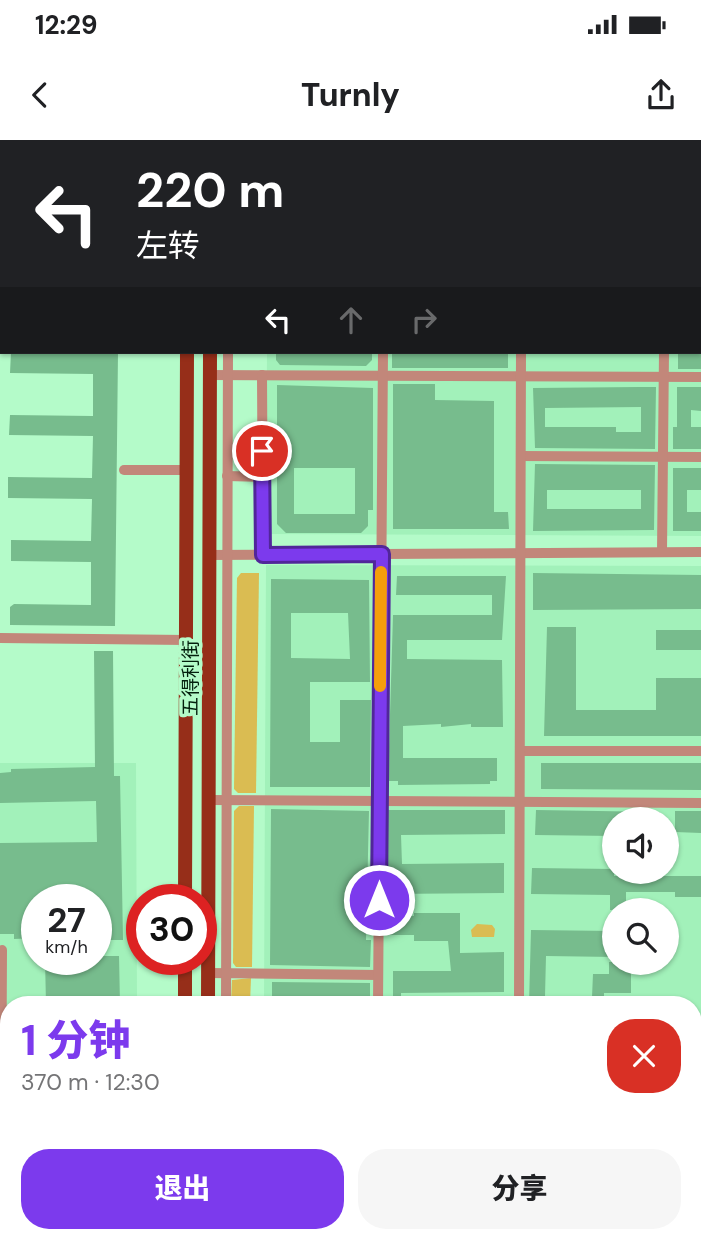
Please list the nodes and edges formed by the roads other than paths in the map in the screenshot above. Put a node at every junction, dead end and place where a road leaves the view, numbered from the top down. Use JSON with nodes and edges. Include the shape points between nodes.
{"nodes":[{"id":1,"x":187,"y":354,"type":"edge"},
{"id":2,"x":210,"y":354,"type":"edge"},
{"id":3,"x":228,"y":354,"type":"edge"},
{"id":4,"x":383,"y":354,"type":"edge"},
{"id":5,"x":521,"y":354,"type":"edge"},
{"id":6,"x":664,"y":354,"type":"edge"},
{"id":7,"x":210,"y":375,"type":"junction"},
{"id":8,"x":228,"y":375,"type":"junction"},
{"id":9,"x":262,"y":375,"type":"junction"},
{"id":10,"x":383,"y":376,"type":"junction"},
{"id":11,"x":521,"y":376,"type":"junction"},
{"id":12,"x":664,"y":377,"type":"junction"},
{"id":13,"x":701,"y":377,"type":"edge"},
{"id":14,"x":521,"y":456,"type":"junction"},
{"id":15,"x":663,"y":457,"type":"junction"},
{"id":16,"x":701,"y":457,"type":"edge"},
{"id":17,"x":124,"y":470,"type":"dead end"},
{"id":18,"x":186,"y":470,"type":"junction"},
{"id":19,"x":227,"y":477,"type":"junction"},
{"id":20,"x":263,"y":477,"type":"junction"},
{"id":21,"x":662,"y":552,"type":"junction"},
{"id":22,"x":701,"y":552,"type":"edge"},
{"id":23,"x":521,"y":553,"type":"junction"},
{"id":24,"x":382,"y":554,"type":"junction"},
{"id":25,"x":209,"y":555,"type":"junction"},
{"id":26,"x":227,"y":555,"type":"junction"},
{"id":27,"x":263,"y":555,"type":"junction"},
{"id":28,"x":0,"y":638,"type":"edge"},
{"id":29,"x":186,"y":640,"type":"junction"},
{"id":30,"x":520,"y":751,"type":"junction"},
{"id":31,"x":701,"y":751,"type":"edge"},
{"id":32,"x":209,"y":800,"type":"junction"},
{"id":33,"x":226,"y":800,"type":"junction"},
{"id":34,"x":379,"y":801,"type":"junction"},
{"id":35,"x":520,"y":802,"type":"junction"},
{"id":36,"x":701,"y":803,"type":"edge"},
{"id":37,"x":185,"y":884,"type":"edge"},
{"id":38,"x":209,"y":884,"type":"edge"},
{"id":39,"x":2,"y":950,"type":"dead end"},
{"id":40,"x":217,"y":973,"type":"edge"},
{"id":41,"x":226,"y":973,"type":"junction"},
{"id":42,"x":185,"y":975,"type":"edge"},
{"id":43,"x":208,"y":975,"type":"edge"},
{"id":44,"x":378,"y":975,"type":"junction"},
{"id":45,"x":2,"y":996,"type":"edge"},
{"id":46,"x":185,"y":996,"type":"edge"},
{"id":47,"x":208,"y":996,"type":"edge"},
{"id":48,"x":226,"y":996,"type":"edge"},
{"id":49,"x":378,"y":996,"type":"edge"},
{"id":50,"x":519,"y":996,"type":"edge"}],
"edges":[{"from":1,"to":18,"type":"main road","name":"五得利街"},
{"from":2,"to":7,"type":"main road","name":"五得利街"},
{"from":3,"to":8,"type":"street"},
{"from":4,"to":10,"type":"street"},
{"from":5,"to":11,"type":"street"},
{"from":6,"to":12,"type":"street"},
{"from":7,"to":8,"type":"street"},
{"from":7,"to":25,"type":"main road","name":"五得利街"},
{"from":8,"to":9,"type":"street"},
{"from":8,"to":19,"type":"street"},
{"from":9,"to":10,"type":"street"},
{"from":9,"to":20,"type":"street"},
{"from":10,"to":11,"type":"street"},
{"from":10,"to":24,"type":"street"},
{"from":11,"to":12,"type":"street"},
{"from":11,"to":14,"type":"street"},
{"from":12,"to":13,"type":"street"},
{"from":12,"to":15,"type":"street"},
{"from":14,"to":15,"type":"street"},
{"from":14,"to":23,"type":"street"},
{"from":15,"to":16,"type":"street"},
{"from":15,"to":21,"type":"street"},
{"from":17,"to":18,"type":"street"},
{"from":18,"to":29,"type":"main road","name":"五得利街"},
{"from":19,"to":20,"type":"street"},
{"from":19,"to":26,"type":"street"},
{"from":20,"to":27,"type":"street"},
{"from":21,"to":22,"type":"street"},
{"from":21,"to":23,"type":"street"},
{"from":23,"to":24,"type":"street"},
{"from":23,"to":30,"type":"street"},
{"from":24,"to":27,"type":"street"},
{"from":24,"to":34,"type":"street"},
{"from":25,"to":26,"type":"street"},
{"from":25,"to":32,"type":"main road","name":"五得利街"},
{"from":26,"to":27,"type":"street"},
{"from":26,"to":33,"type":"street"},
{"from":28,"to":29,"type":"street"},
{"from":29,"to":37,"type":"main road","name":"五得利街"},
{"from":30,"to":31,"type":"street"},
{"from":30,"to":35,"type":"street"},
{"from":32,"to":33,"type":"street"},
{"from":32,"to":38,"type":"main road","name":"五得利街"},
{"from":33,"to":34,"type":"street"},
{"from":33,"to":41,"type":"street"},
{"from":34,"to":35,"type":"street"},
{"from":34,"to":44,"type":"street"},
{"from":35,"to":36,"type":"street"},
{"from":35,"to":50,"type":"street"},
{"from":39,"to":45,"type":"street"},
{"from":40,"to":41,"type":"street"},
{"from":41,"to":44,"type":"street"},
{"from":41,"to":48,"type":"street"},
{"from":42,"to":46,"type":"main road"},
{"from":43,"to":47,"type":"main road","name":"五得利街"},
{"from":44,"to":49,"type":"street"}]}
